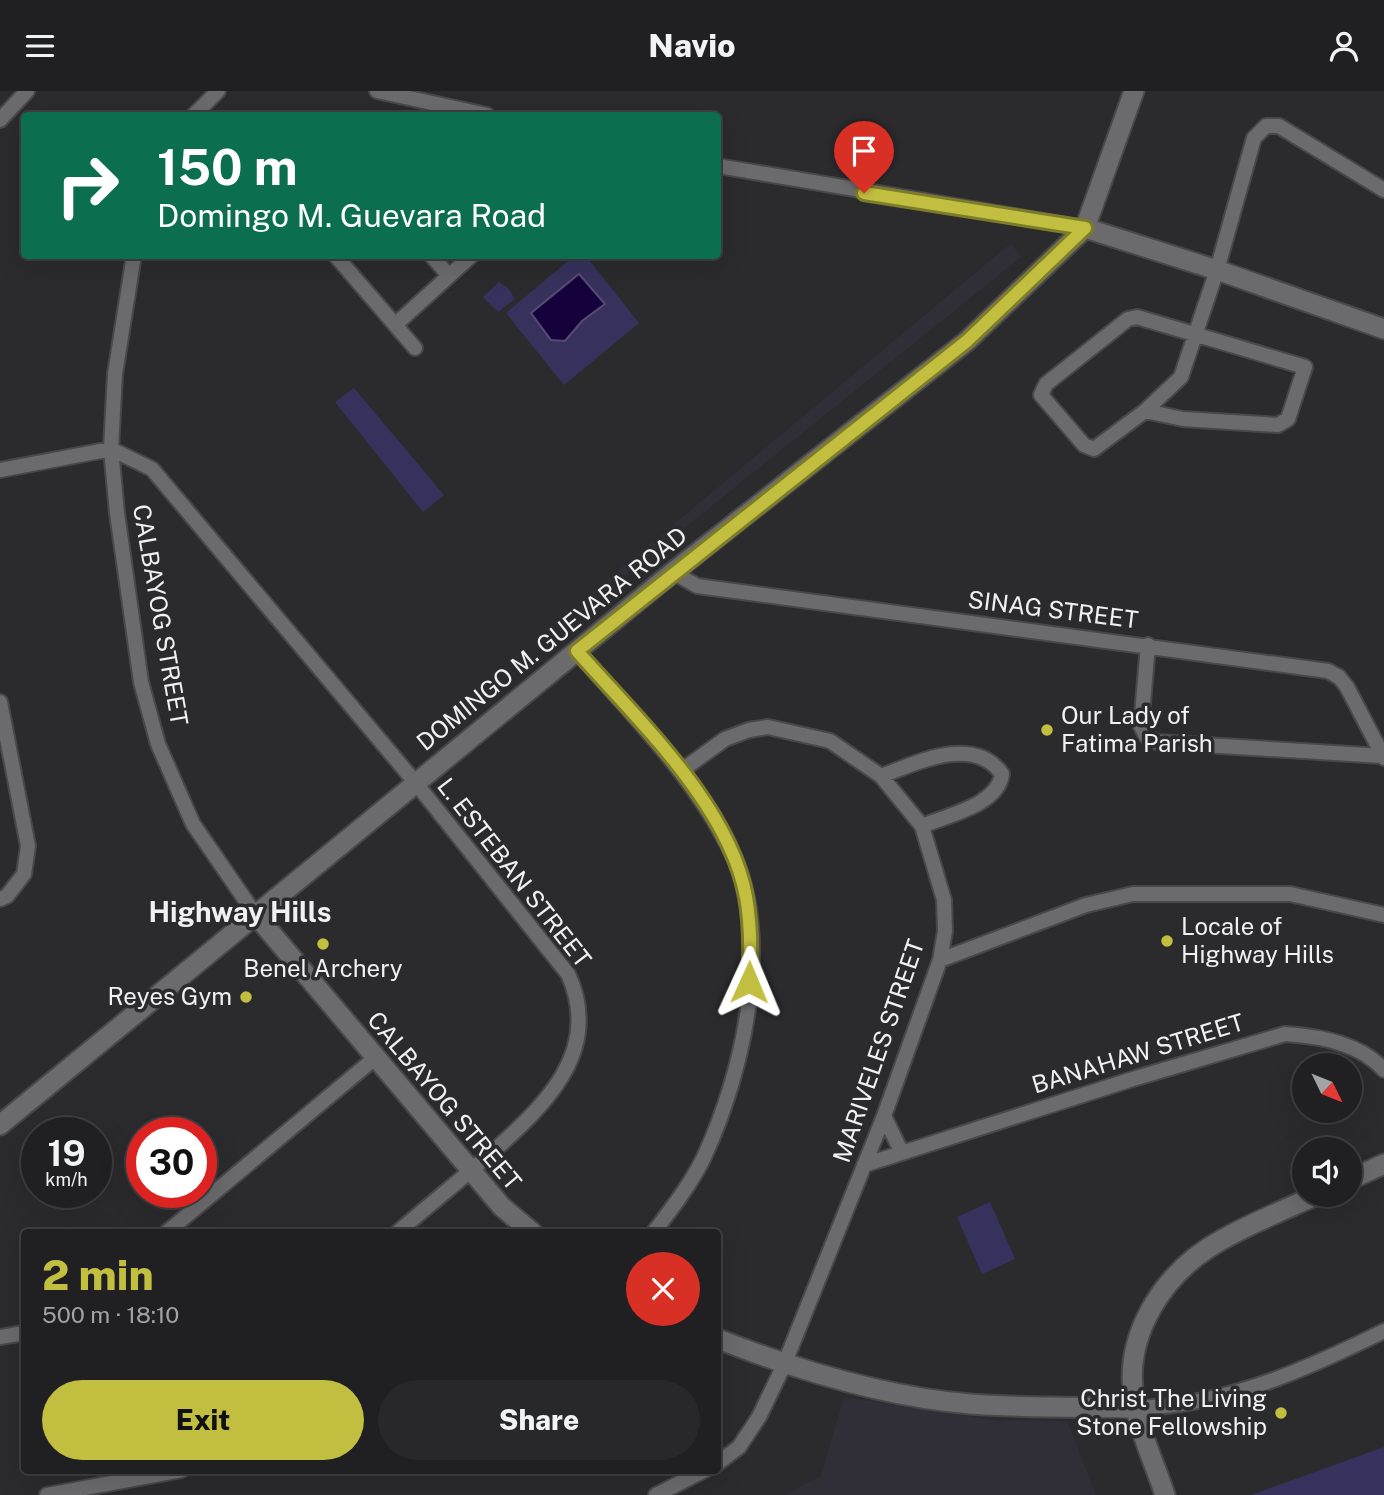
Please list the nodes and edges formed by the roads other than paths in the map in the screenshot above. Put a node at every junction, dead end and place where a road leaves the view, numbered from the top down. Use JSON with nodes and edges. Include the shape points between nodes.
{"nodes":[{"id":1,"x":27,"y":91,"type":"edge"},
{"id":2,"x":218,"y":91,"type":"edge"},
{"id":3,"x":377,"y":91,"type":"edge"},
{"id":4,"x":1134,"y":91,"type":"edge"},
{"id":5,"x":197,"y":112,"type":"edge"},
{"id":6,"x":473,"y":112,"type":"edge"},
{"id":7,"x":0,"y":120,"type":"edge"},
{"id":8,"x":721,"y":167,"type":"edge"},
{"id":9,"x":1384,"y":190,"type":"edge"},
{"id":10,"x":1085,"y":228,"type":"junction"},
{"id":11,"x":133,"y":259,"type":"edge"},
{"id":12,"x":338,"y":259,"type":"edge"},
{"id":13,"x":434,"y":259,"type":"edge"},
{"id":14,"x":468,"y":259,"type":"edge"},
{"id":15,"x":1217,"y":270,"type":"junction"},
{"id":16,"x":449,"y":276,"type":"junction"},
{"id":17,"x":395,"y":325,"type":"junction"},
{"id":18,"x":1384,"y":329,"type":"edge"},
{"id":19,"x":1195,"y":335,"type":"junction"},
{"id":20,"x":415,"y":348,"type":"dead end"},
{"id":21,"x":1145,"y":411,"type":"junction"},
{"id":22,"x":111,"y":449,"type":"junction"},
{"id":23,"x":0,"y":470,"type":"edge"},
{"id":24,"x":673,"y":572,"type":"junction"},
{"id":25,"x":1148,"y":645,"type":"junction"},
{"id":26,"x":577,"y":651,"type":"junction"},
{"id":27,"x":0,"y":702,"type":"edge"},
{"id":28,"x":1384,"y":757,"type":"edge"},
{"id":29,"x":681,"y":771,"type":"junction"},
{"id":30,"x":881,"y":776,"type":"junction"},
{"id":31,"x":415,"y":782,"type":"junction"},
{"id":32,"x":922,"y":826,"type":"junction"},
{"id":33,"x":0,"y":898,"type":"edge"},
{"id":34,"x":255,"y":914,"type":"junction"},
{"id":35,"x":1384,"y":915,"type":"edge"},
{"id":36,"x":940,"y":960,"type":"junction"},
{"id":37,"x":375,"y":1058,"type":"junction"},
{"id":38,"x":1384,"y":1070,"type":"edge"},
{"id":39,"x":884,"y":1116,"type":"junction"},
{"id":40,"x":0,"y":1125,"type":"edge"},
{"id":41,"x":902,"y":1153,"type":"junction"},
{"id":42,"x":1384,"y":1164,"type":"edge"},
{"id":43,"x":864,"y":1165,"type":"junction"},
{"id":44,"x":471,"y":1171,"type":"junction"},
{"id":45,"x":1362,"y":1174,"type":"edge"},
{"id":46,"x":1292,"y":1207,"type":"edge"},
{"id":47,"x":171,"y":1229,"type":"edge"},
{"id":48,"x":402,"y":1229,"type":"edge"},
{"id":49,"x":528,"y":1229,"type":"edge"},
{"id":50,"x":656,"y":1229,"type":"edge"},
{"id":51,"x":1384,"y":1331,"type":"edge"},
{"id":52,"x":21,"y":1334,"type":"edge"},
{"id":53,"x":0,"y":1337,"type":"edge"},
{"id":54,"x":721,"y":1340,"type":"edge"},
{"id":55,"x":784,"y":1365,"type":"junction"},
{"id":56,"x":1135,"y":1408,"type":"junction"},
{"id":57,"x":721,"y":1461,"type":"edge"},
{"id":58,"x":160,"y":1474,"type":"edge"},
{"id":59,"x":697,"y":1474,"type":"edge"},
{"id":60,"x":47,"y":1495,"type":"edge"},
{"id":61,"x":656,"y":1495,"type":"edge"},
{"id":62,"x":1166,"y":1495,"type":"edge"}],
"edges":[{"from":1,"to":7,"type":"street"},
{"from":2,"to":5,"type":"street"},
{"from":3,"to":6,"type":"street"},
{"from":4,"to":10,"type":"main road","name":"DOMINGO M. GUEVARA ROAD"},
{"from":8,"to":10,"type":"street"},
{"from":9,"to":15,"type":"street","via":[[1279,126],[1266,126],[1254,138]]},
{"from":10,"to":15,"type":"main road"},
{"from":10,"to":24,"type":"main road","name":"DOMINGO M. GUEVARA ROAD","via":[[967,341]]},
{"from":11,"to":22,"type":"street","name":"CALBAYOG STREET","via":[[115,374]]},
{"from":12,"to":17,"type":"street"},
{"from":13,"to":16,"type":"street"},
{"from":14,"to":16,"type":"street"},
{"from":15,"to":18,"type":"main road"},
{"from":15,"to":19,"type":"street"},
{"from":16,"to":17,"type":"street"},
{"from":17,"to":20,"type":"street"},
{"from":19,"to":21,"type":"street","via":[[1181,377]]},
{"from":19,"to":21,"type":"street","via":[[1305,367],[1288,419],[1278,425],[1183,419]]},
{"from":19,"to":21,"type":"street","via":[[1146,319],[1128,319],[1042,390],[1044,401],[1089,448]]},
{"from":22,"to":23,"type":"street"},
{"from":22,"to":31,"type":"street","name":"L. ESTEBAN STREET","via":[[152,469],[165,482]]},
{"from":22,"to":34,"type":"street","name":"CALBAYOG STREET","via":[[141,682],[158,744],[193,824]]},
{"from":24,"to":25,"type":"street","name":"SINAG STREET","via":[[697,586]]},
{"from":24,"to":26,"type":"main road","name":"DOMINGO M. GUEVARA ROAD"},
{"from":25,"to":28,"type":"street","name":"SINAG STREET","via":[[1328,671],[1347,687]]},
{"from":25,"to":28,"type":"street","via":[[1141,726],[1146,736],[1157,742]]},
{"from":26,"to":29,"type":"street"},
{"from":26,"to":31,"type":"main road","name":"DOMINGO M. GUEVARA ROAD"},
{"from":27,"to":33,"type":"street","via":[[28,846],[24,874],[7,896]]},
{"from":29,"to":30,"type":"street","name":"MARIVELES STREET","via":[[725,739],[768,727],[830,741]]},
{"from":29,"to":50,"type":"street","via":[[738,868],[750,930],[748,1003],[732,1081],[703,1157]]},
{"from":30,"to":32,"type":"street","name":"MARIVELES STREET"},
{"from":30,"to":32,"type":"street","via":[[941,755],[982,757],[997,767],[1002,774],[1000,786],[992,796]]},
{"from":31,"to":34,"type":"main road","name":"DOMINGO M. GUEVARA ROAD"},
{"from":31,"to":44,"type":"street","name":"L. ESTEBAN STREET","via":[[568,974],[578,996],[579,1026],[561,1078],[540,1110]]},
{"from":32,"to":36,"type":"street","name":"MARIVELES STREET","via":[[944,900]]},
{"from":34,"to":37,"type":"main road","name":"CALBAYOG STREET"},
{"from":34,"to":40,"type":"main road","name":"DOMINGO M. GUEVARA ROAD"},
{"from":35,"to":36,"type":"street","via":[[1290,894],[1133,894],[1086,905]]},
{"from":36,"to":39,"type":"street","name":"MARIVELES STREET"},
{"from":37,"to":44,"type":"main road","name":"CALBAYOG STREET"},
{"from":37,"to":47,"type":"street"},
{"from":38,"to":41,"type":"street","name":"BANAHAW STREET","via":[[1351,1048],[1285,1034]]},
{"from":39,"to":41,"type":"street"},
{"from":39,"to":43,"type":"street","name":"MARIVELES STREET"},
{"from":41,"to":43,"type":"street","name":"BANAHAW STREET"},
{"from":42,"to":45,"type":"main road"},
{"from":43,"to":55,"type":"street","name":"MARIVELES STREET"},
{"from":44,"to":48,"type":"street","name":"L. ESTEBAN STREET"},
{"from":44,"to":49,"type":"main road","name":"CALBAYOG STREET"},
{"from":46,"to":56,"type":"main road","via":[[1223,1239],[1160,1293],[1139,1332],[1132,1368]]},
{"from":51,"to":56,"type":"street","via":[[1307,1369],[1231,1394],[1176,1406]]},
{"from":52,"to":53,"type":"street"},
{"from":54,"to":55,"type":"main road"},
{"from":55,"to":56,"type":"main road","via":[[968,1403]]},
{"from":55,"to":57,"type":"street","name":"MARIVELES STREET","via":[[759,1417],[739,1447]]},
{"from":56,"to":62,"type":"main road"},
{"from":58,"to":60,"type":"street"},
{"from":59,"to":61,"type":"street"}]}
